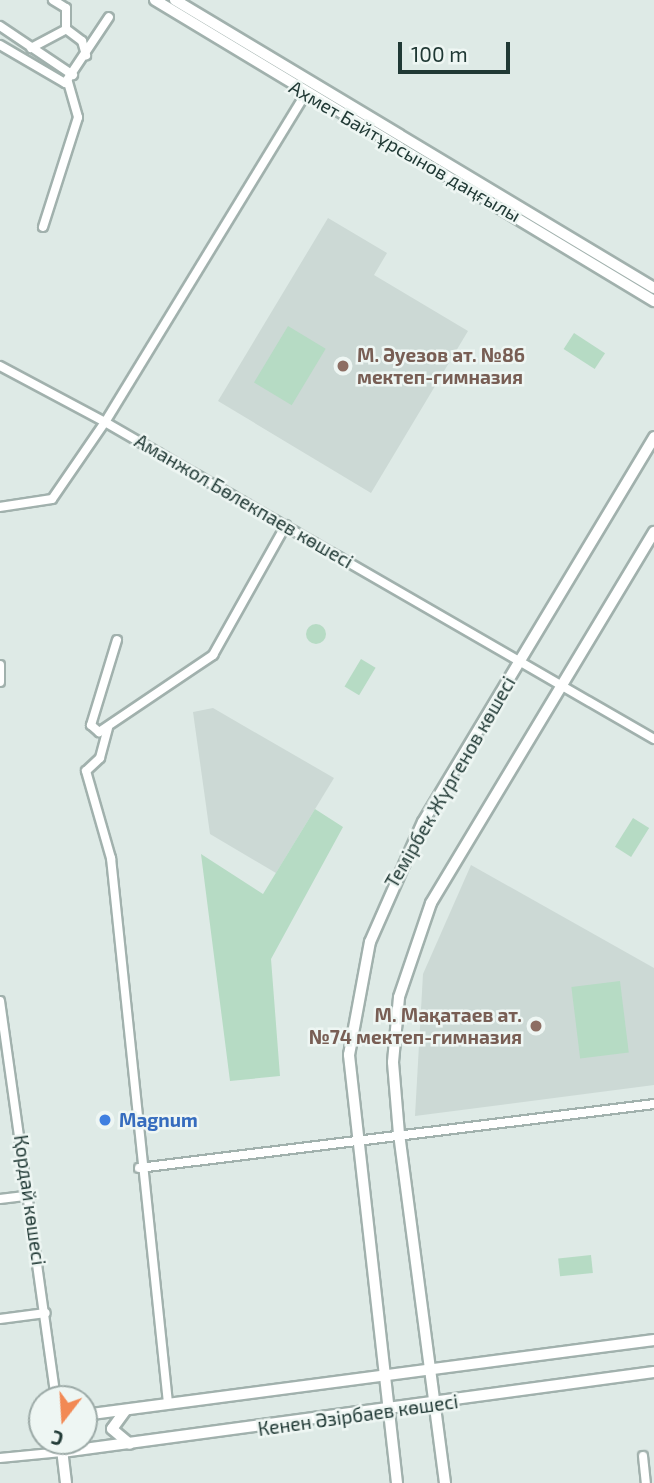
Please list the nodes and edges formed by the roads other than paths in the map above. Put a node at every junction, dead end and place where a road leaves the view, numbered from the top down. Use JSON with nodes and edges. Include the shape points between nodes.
{"nodes":[{"id":1,"x":53,"y":0,"type":"edge"},
{"id":2,"x":155,"y":0,"type":"edge"},
{"id":3,"x":175,"y":0,"type":"edge"},
{"id":4,"x":109,"y":17,"type":"dead end"},
{"id":5,"x":0,"y":26,"type":"edge"},
{"id":6,"x":65,"y":29,"type":"junction"},
{"id":7,"x":0,"y":45,"type":"edge"},
{"id":8,"x":31,"y":48,"type":"junction"},
{"id":9,"x":86,"y":58,"type":"junction"},
{"id":10,"x":70,"y":78,"type":"junction"},
{"id":11,"x":306,"y":93,"type":"junction"},
{"id":12,"x":466,"y":181,"type":"junction"},
{"id":13,"x":43,"y":227,"type":"dead end"},
{"id":14,"x":654,"y":286,"type":"edge"},
{"id":15,"x":654,"y":301,"type":"edge"},
{"id":16,"x":0,"y":366,"type":"edge"},
{"id":17,"x":105,"y":422,"type":"junction"},
{"id":18,"x":654,"y":437,"type":"edge"},
{"id":19,"x":0,"y":507,"type":"edge"},
{"id":20,"x":286,"y":525,"type":"junction"},
{"id":21,"x":654,"y":532,"type":"edge"},
{"id":22,"x":117,"y":640,"type":"dead end"},
{"id":23,"x":519,"y":661,"type":"junction"},
{"id":24,"x":0,"y":664,"type":"edge"},
{"id":25,"x":1,"y":682,"type":"edge"},
{"id":26,"x":558,"y":682,"type":"junction"},
{"id":27,"x":108,"y":728,"type":"junction"},
{"id":28,"x":654,"y":740,"type":"edge"},
{"id":29,"x":0,"y":1001,"type":"edge"},
{"id":30,"x":12,"y":1082,"type":"junction"},
{"id":31,"x":0,"y":1083,"type":"edge"},
{"id":32,"x":654,"y":1104,"type":"edge"},
{"id":33,"x":399,"y":1134,"type":"junction"},
{"id":34,"x":356,"y":1140,"type":"junction"},
{"id":35,"x":139,"y":1168,"type":"junction"},
{"id":36,"x":30,"y":1195,"type":"junction"},
{"id":37,"x":0,"y":1199,"type":"edge"},
{"id":38,"x":46,"y":1312,"type":"junction"},
{"id":39,"x":0,"y":1319,"type":"edge"},
{"id":40,"x":654,"y":1340,"type":"edge"},
{"id":41,"x":429,"y":1370,"type":"junction"},
{"id":42,"x":654,"y":1372,"type":"edge"},
{"id":43,"x":384,"y":1376,"type":"junction"},
{"id":44,"x":54,"y":1385,"type":"edge"},
{"id":45,"x":169,"y":1403,"type":"junction"},
{"id":46,"x":434,"y":1405,"type":"junction"},
{"id":47,"x":131,"y":1407,"type":"junction"},
{"id":48,"x":388,"y":1411,"type":"junction"},
{"id":49,"x":98,"y":1413,"type":"edge"},
{"id":50,"x":131,"y":1444,"type":"junction"},
{"id":51,"x":98,"y":1445,"type":"edge"},
{"id":52,"x":28,"y":1453,"type":"edge"},
{"id":53,"x":63,"y":1455,"type":"edge"},
{"id":54,"x":643,"y":1456,"type":"dead end"},
{"id":55,"x":0,"y":1458,"type":"edge"},
{"id":56,"x":66,"y":1483,"type":"edge"},
{"id":57,"x":397,"y":1483,"type":"edge"},
{"id":58,"x":444,"y":1483,"type":"edge"},
{"id":59,"x":646,"y":1483,"type":"edge"}],
"edges":[{"from":1,"to":6,"type":"street","via":[[69,13]]},
{"from":2,"to":11,"type":"street","name":"Ахмет Байтұрсынов даңғылы"},
{"from":3,"to":12,"type":"street","name":"Ахмет Байтұрсынов даңғылы"},
{"from":4,"to":9,"type":"street"},
{"from":5,"to":8,"type":"street"},
{"from":6,"to":8,"type":"street"},
{"from":6,"to":9,"type":"street","via":[[82,41]]},
{"from":7,"to":10,"type":"street"},
{"from":8,"to":10,"type":"street"},
{"from":9,"to":10,"type":"street"},
{"from":10,"to":13,"type":"street","via":[[78,117]]},
{"from":11,"to":12,"type":"street","name":"Ахмет Байтұрсынов даңғылы"},
{"from":11,"to":17,"type":"street","via":[[272,156]]},
{"from":12,"to":14,"type":"street","name":"Ахмет Байтұрсынов даңғылы"},
{"from":12,"to":15,"type":"street","name":"Ахмет Байтұрсынов даңғылы"},
{"from":16,"to":17,"type":"street","name":"Аманжол Бөлекпаев көшесі"},
{"from":17,"to":19,"type":"street","via":[[52,499]]},
{"from":17,"to":20,"type":"street","name":"Аманжол Бөлекпаев көшесі"},
{"from":18,"to":23,"type":"street","name":"Темірбек Жүргенов көшесі"},
{"from":20,"to":23,"type":"street","name":"Аманжол Бөлекпаев көшесі"},
{"from":20,"to":27,"type":"street","via":[[213,655]]},
{"from":21,"to":26,"type":"street"},
{"from":22,"to":27,"type":"street","via":[[91,725],[99,732]]},
{"from":23,"to":26,"type":"street","name":"Аманжол Бөлекпаев көшесі"},
{"from":23,"to":34,"type":"street","name":"Темірбек Жүргенов көшесі","via":[[422,825],[370,942],[349,1055]]},
{"from":24,"to":25,"type":"street"},
{"from":26,"to":28,"type":"street","name":"Аманжол Бөлекпаев көшесі"},
{"from":26,"to":33,"type":"street","via":[[431,903],[410,954],[393,1062]]},
{"from":27,"to":35,"type":"street","via":[[100,758],[86,771],[111,858]]},
{"from":29,"to":30,"type":"street","name":"Қордай көшесі"},
{"from":30,"to":31,"type":"street"},
{"from":30,"to":36,"type":"street","name":"Қордай көшесі"},
{"from":32,"to":33,"type":"street"},
{"from":33,"to":34,"type":"street"},
{"from":33,"to":41,"type":"street"},
{"from":34,"to":35,"type":"street"},
{"from":34,"to":43,"type":"street","name":"Темірбек Жүргенов көшесі"},
{"from":35,"to":45,"type":"street"},
{"from":36,"to":37,"type":"street"},
{"from":36,"to":38,"type":"street","name":"Қордай көшесі"},
{"from":38,"to":39,"type":"street"},
{"from":38,"to":44,"type":"street","name":"Қордай көшесі"},
{"from":40,"to":41,"type":"street","name":"Кенен Әзірбаев көшесі"},
{"from":41,"to":43,"type":"street","name":"Кенен Әзірбаев көшесі"},
{"from":41,"to":46,"type":"street"},
{"from":42,"to":46,"type":"street","name":"Кенен Әзірбаев көшесі"},
{"from":43,"to":45,"type":"street","name":"Кенен Әзірбаев көшесі"},
{"from":43,"to":48,"type":"street","name":"Темірбек Жүргенов көшесі"},
{"from":45,"to":47,"type":"street","name":"Кенен Әзірбаев көшесі"},
{"from":46,"to":48,"type":"street","name":"Кенен Әзірбаев көшесі"},
{"from":46,"to":58,"type":"street"},
{"from":47,"to":49,"type":"street","name":"Кенен Әзірбаев көшесі"},
{"from":47,"to":50,"type":"street","via":[[116,1416],[112,1429]]},
{"from":48,"to":50,"type":"street","name":"Кенен Әзірбаев көшесі"},
{"from":48,"to":57,"type":"street","name":"Темірбек Жүргенов көшесі"},
{"from":50,"to":51,"type":"street","name":"Кенен Әзірбаев көшесі"},
{"from":52,"to":55,"type":"street"},
{"from":53,"to":56,"type":"street"},
{"from":54,"to":59,"type":"street"}]}
